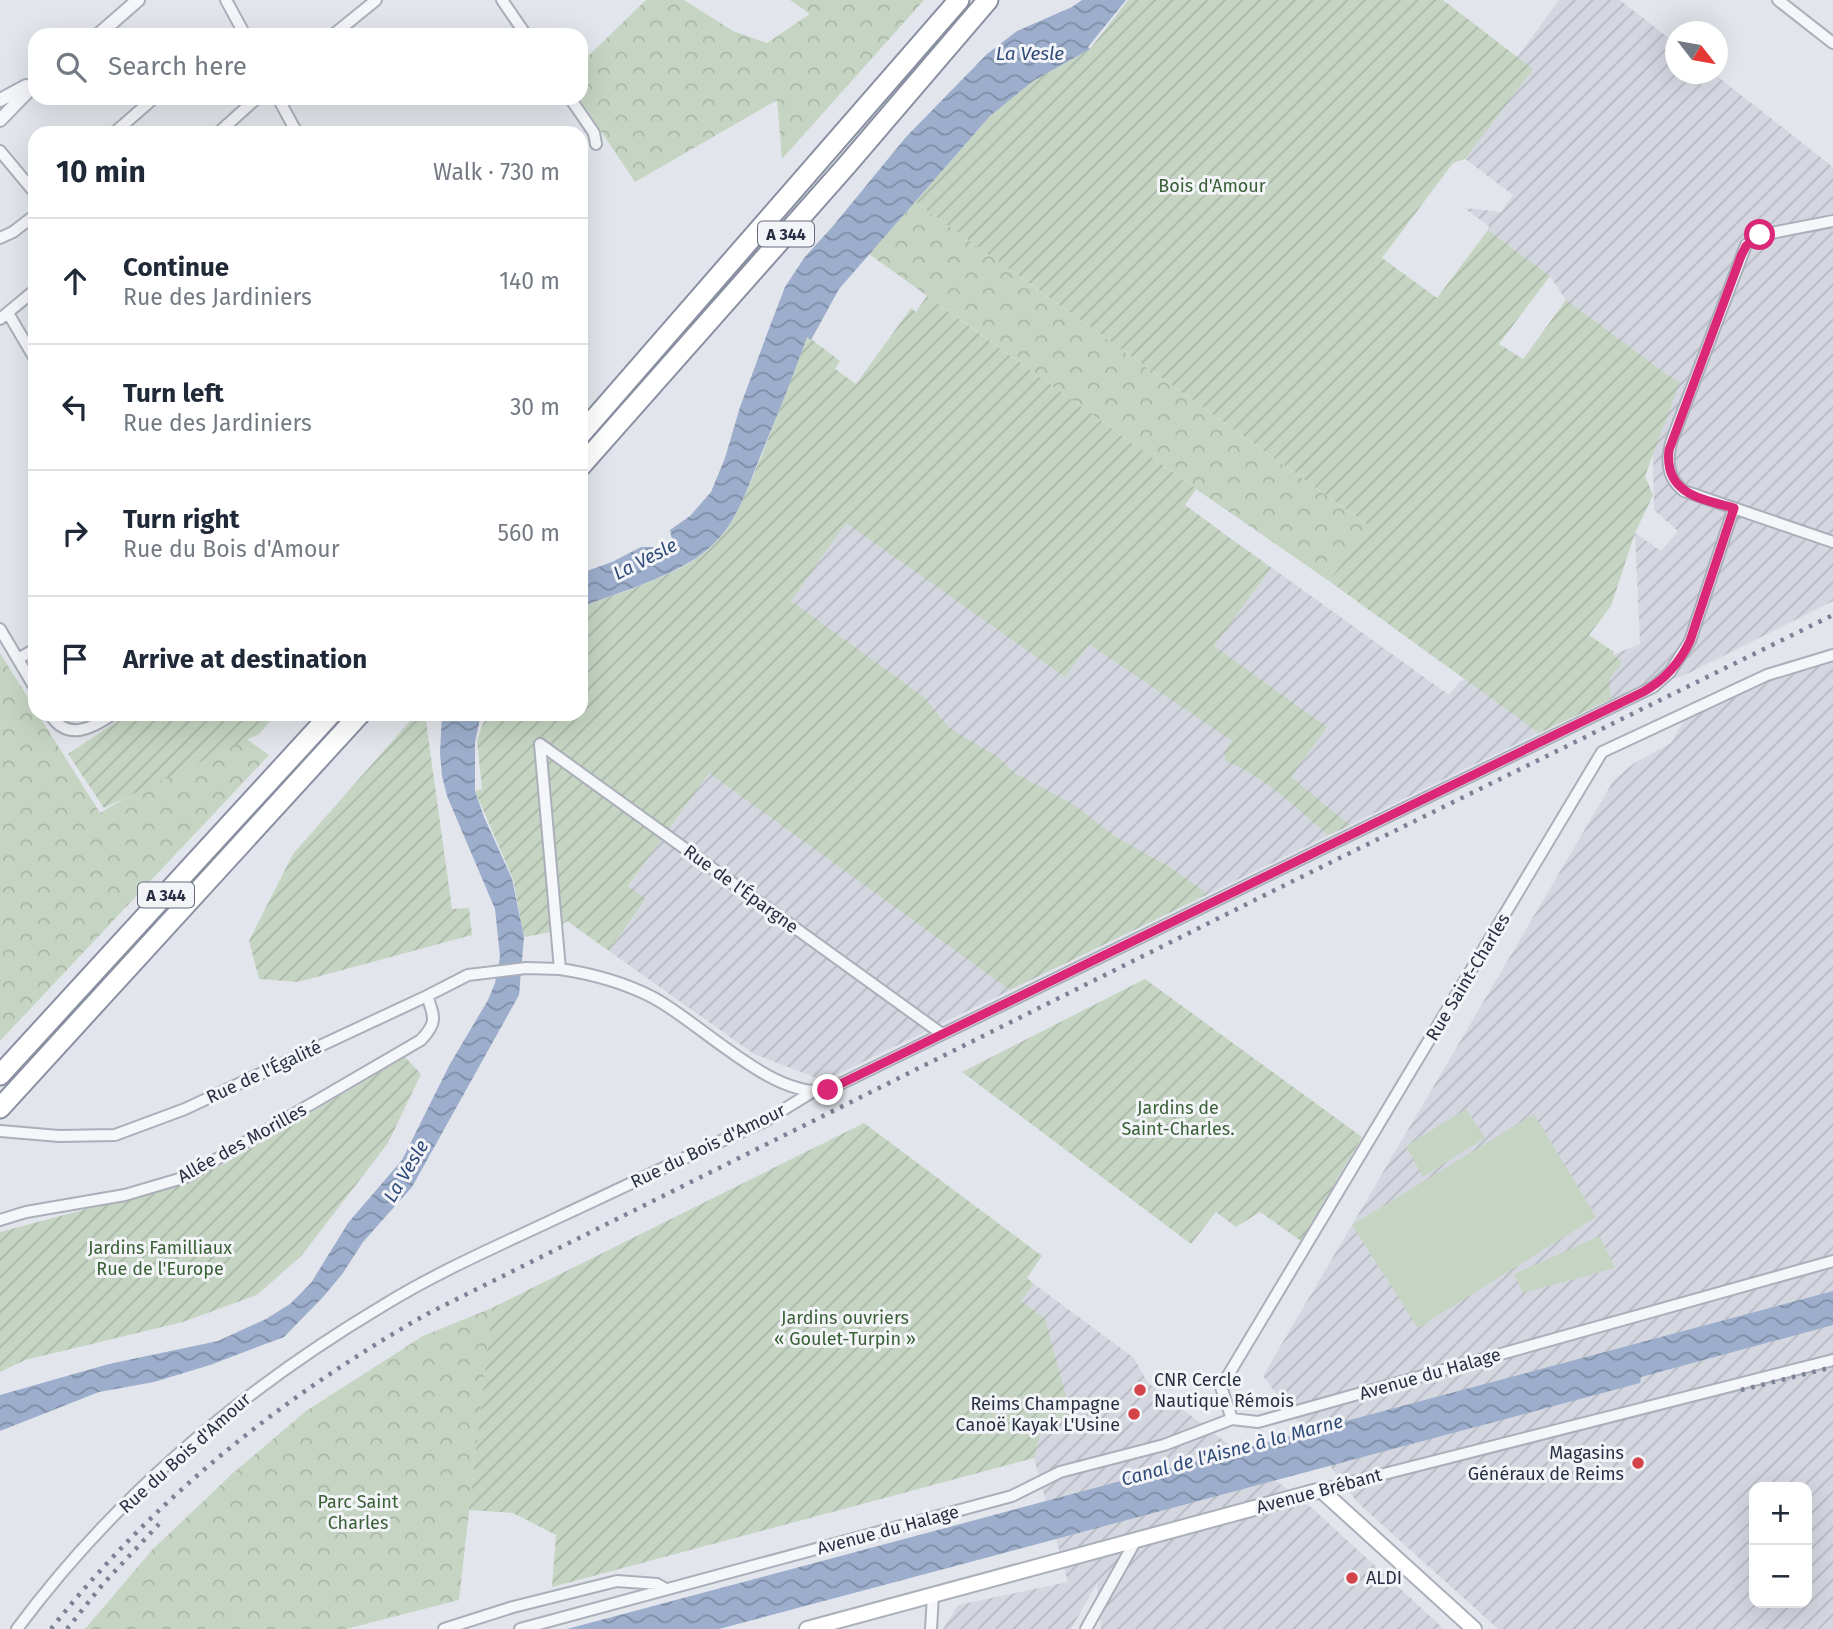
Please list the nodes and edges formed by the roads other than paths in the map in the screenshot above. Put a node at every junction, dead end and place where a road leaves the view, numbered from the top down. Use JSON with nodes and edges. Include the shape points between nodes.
{"nodes":[{"id":1,"x":138,"y":0,"type":"edge"},
{"id":2,"x":226,"y":0,"type":"edge"},
{"id":3,"x":376,"y":0,"type":"edge"},
{"id":4,"x":502,"y":0,"type":"edge"},
{"id":5,"x":959,"y":0,"type":"edge"},
{"id":6,"x":988,"y":0,"type":"edge"},
{"id":7,"x":1777,"y":0,"type":"edge"},
{"id":8,"x":106,"y":28,"type":"edge"},
{"id":9,"x":240,"y":28,"type":"edge"},
{"id":10,"x":342,"y":28,"type":"edge"},
{"id":11,"x":521,"y":28,"type":"edge"},
{"id":12,"x":1833,"y":43,"type":"edge"},
{"id":13,"x":28,"y":86,"type":"edge"},
{"id":14,"x":28,"y":90,"type":"edge"},
{"id":15,"x":0,"y":100,"type":"edge"},
{"id":16,"x":146,"y":105,"type":"edge"},
{"id":17,"x":249,"y":105,"type":"edge"},
{"id":18,"x":282,"y":105,"type":"edge"},
{"id":19,"x":575,"y":105,"type":"edge"},
{"id":20,"x":0,"y":120,"type":"edge"},
{"id":21,"x":122,"y":126,"type":"edge"},
{"id":22,"x":226,"y":126,"type":"edge"},
{"id":23,"x":293,"y":126,"type":"edge"},
{"id":24,"x":596,"y":144,"type":"dead end"},
{"id":25,"x":0,"y":151,"type":"edge"},
{"id":26,"x":28,"y":185,"type":"edge"},
{"id":27,"x":28,"y":220,"type":"edge"},
{"id":28,"x":1833,"y":221,"type":"edge"},
{"id":29,"x":0,"y":238,"type":"edge"},
{"id":30,"x":28,"y":296,"type":"edge"},
{"id":31,"x":4,"y":316,"type":"edge"},
{"id":32,"x":28,"y":349,"type":"edge"},
{"id":33,"x":588,"y":425,"type":"edge"},
{"id":34,"x":588,"y":458,"type":"edge"},
{"id":35,"x":1734,"y":508,"type":"junction"},
{"id":36,"x":1833,"y":542,"type":"edge"},
{"id":37,"x":0,"y":629,"type":"edge"},
{"id":38,"x":28,"y":653,"type":"edge"},
{"id":39,"x":1833,"y":655,"type":"edge"},
{"id":40,"x":18,"y":659,"type":"junction"},
{"id":41,"x":28,"y":676,"type":"edge"},
{"id":42,"x":55,"y":721,"type":"edge"},
{"id":43,"x":103,"y":721,"type":"edge"},
{"id":44,"x":325,"y":721,"type":"edge"},
{"id":45,"x":354,"y":721,"type":"edge"},
{"id":46,"x":561,"y":969,"type":"junction"},
{"id":47,"x":427,"y":996,"type":"junction"},
{"id":48,"x":942,"y":1034,"type":"junction"},
{"id":49,"x":0,"y":1075,"type":"edge"},
{"id":50,"x":812,"y":1091,"type":"junction"},
{"id":51,"x":0,"y":1108,"type":"edge"},
{"id":52,"x":0,"y":1131,"type":"edge"},
{"id":53,"x":0,"y":1220,"type":"edge"},
{"id":54,"x":1833,"y":1261,"type":"edge"},
{"id":55,"x":1833,"y":1360,"type":"edge"},
{"id":56,"x":1228,"y":1425,"type":"junction"},
{"id":57,"x":1321,"y":1490,"type":"junction"},
{"id":58,"x":1136,"y":1541,"type":"junction"},
{"id":59,"x":666,"y":1588,"type":"junction"},
{"id":60,"x":933,"y":1595,"type":"junction"},
{"id":61,"x":17,"y":1629,"type":"edge"},
{"id":62,"x":444,"y":1629,"type":"edge"},
{"id":63,"x":520,"y":1629,"type":"edge"},
{"id":64,"x":807,"y":1629,"type":"edge"},
{"id":65,"x":932,"y":1629,"type":"edge"},
{"id":66,"x":1086,"y":1629,"type":"edge"},
{"id":67,"x":1474,"y":1629,"type":"edge"}],
"edges":[{"from":1,"to":8,"type":"street"},
{"from":2,"to":9,"type":"street"},
{"from":3,"to":10,"type":"street"},
{"from":4,"to":11,"type":"street"},
{"from":5,"to":33,"type":"highway","number":"A 344"},
{"from":6,"to":34,"type":"highway","number":"A 344"},
{"from":7,"to":12,"type":"street"},
{"from":13,"to":15,"type":"street"},
{"from":14,"to":20,"type":"street"},
{"from":16,"to":21,"type":"street"},
{"from":17,"to":22,"type":"street"},
{"from":18,"to":23,"type":"street"},
{"from":19,"to":24,"type":"street"},
{"from":25,"to":26,"type":"street"},
{"from":27,"to":29,"type":"street"},
{"from":28,"to":35,"type":"street","via":[[1760,235],[1746,246],[1672,440],[1668,464],[1678,487]]},
{"from":30,"to":31,"type":"street"},
{"from":31,"to":32,"type":"street"},
{"from":35,"to":36,"type":"street"},
{"from":35,"to":48,"type":"street","name":"Rue du Bois d'Amour","via":[[1690,641],[1670,672],[1653,687]]},
{"from":37,"to":40,"type":"street"},
{"from":38,"to":40,"type":"street"},
{"from":39,"to":56,"type":"street","name":"Rue Saint-Charles","via":[[1767,676],[1602,752],[1221,1387]]},
{"from":40,"to":41,"type":"street"},
{"from":42,"to":43,"type":"street","via":[[74,731]]},
{"from":44,"to":49,"type":"highway","number":"A 344"},
{"from":45,"to":51,"type":"highway","number":"A 344"},
{"from":46,"to":47,"type":"street","name":"Rue de l'Égalité","via":[[468,975]]},
{"from":46,"to":48,"type":"street","name":"Rue de l'Épargne","via":[[540,744]]},
{"from":46,"to":50,"type":"street","via":[[609,979],[654,998],[752,1066],[788,1085]]},
{"from":47,"to":52,"type":"street","name":"Rue de l'Égalité","via":[[185,1109],[115,1135]]},
{"from":47,"to":53,"type":"street","name":"Allée des Morilles","via":[[434,1016],[432,1028],[421,1040],[186,1177],[125,1195]]},
{"from":48,"to":50,"type":"street","name":"Rue du Bois d'Amour","via":[[840,1086]]},
{"from":50,"to":61,"type":"street","name":"Rue du Bois d'Amour","via":[[765,1121],[452,1268],[297,1360],[216,1420],[152,1479],[76,1557]]},
{"from":54,"to":56,"type":"street","name":"Avenue du Halage","via":[[1258,1422]]},
{"from":55,"to":57,"type":"street","name":"Avenue Brébant"},
{"from":56,"to":59,"type":"street","name":"Avenue du Halage","via":[[1060,1472],[1012,1496]]},
{"from":57,"to":58,"type":"main road","name":"Avenue Brébant"},
{"from":57,"to":67,"type":"main road"},
{"from":58,"to":60,"type":"main road","name":"Avenue Brébant"},
{"from":58,"to":66,"type":"street"},
{"from":59,"to":62,"type":"street","name":"Avenue du Halage","via":[[617,1581]]},
{"from":59,"to":63,"type":"street","name":"Avenue du Halage"},
{"from":60,"to":64,"type":"main road","name":"Avenue Brébant"},
{"from":60,"to":65,"type":"street"}]}
